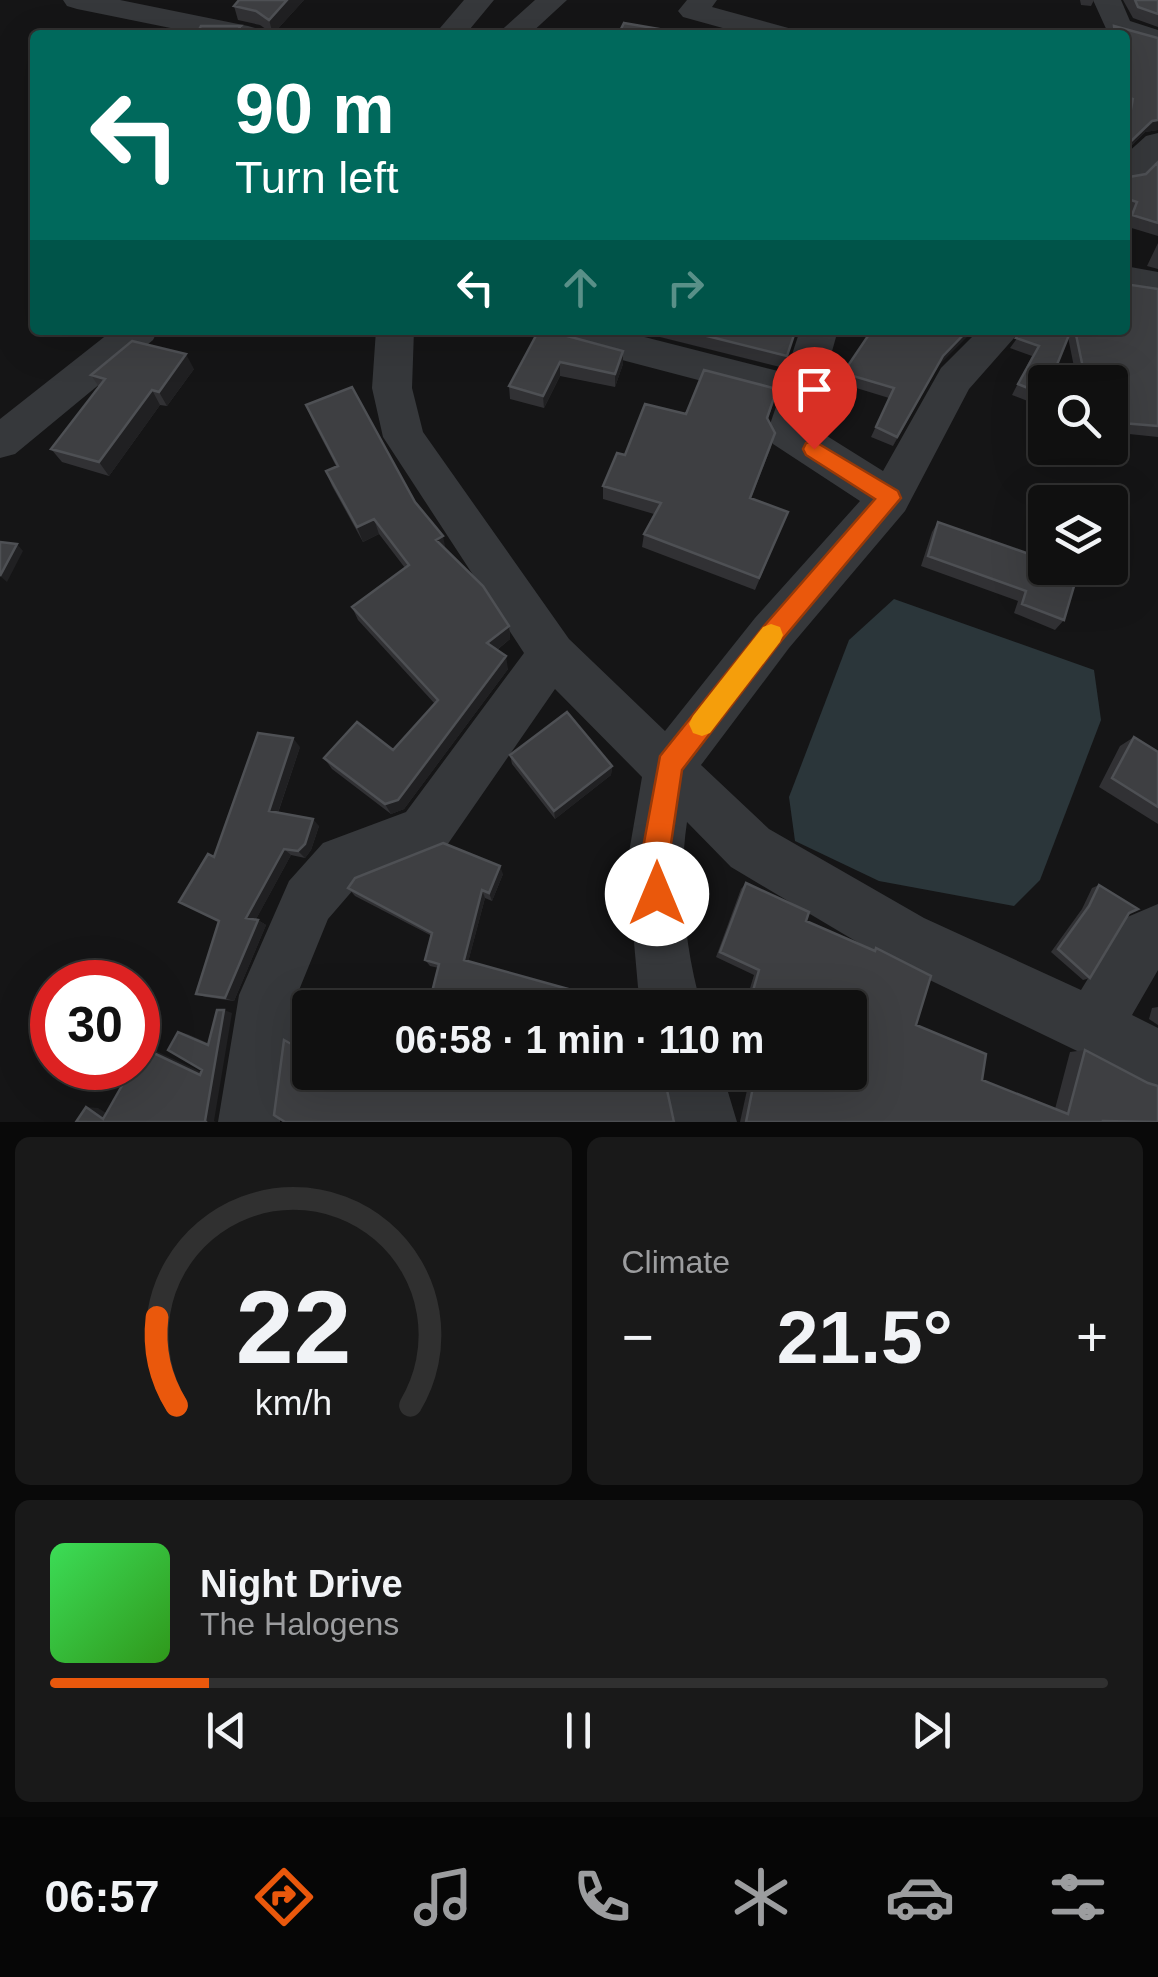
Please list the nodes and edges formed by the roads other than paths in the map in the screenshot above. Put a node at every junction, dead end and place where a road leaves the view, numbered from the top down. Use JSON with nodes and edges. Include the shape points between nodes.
{"nodes":[{"id":1,"x":77,"y":0,"type":"edge"},
{"id":2,"x":480,"y":0,"type":"edge"},
{"id":3,"x":553,"y":0,"type":"edge"},
{"id":4,"x":702,"y":0,"type":"edge"},
{"id":5,"x":1108,"y":0,"type":"edge"},
{"id":6,"x":224,"y":30,"type":"edge"},
{"id":7,"x":453,"y":30,"type":"edge"},
{"id":8,"x":517,"y":30,"type":"edge"},
{"id":9,"x":763,"y":30,"type":"edge"},
{"id":10,"x":1128,"y":30,"type":"edge"},
{"id":11,"x":1130,"y":31,"type":"edge"},
{"id":12,"x":1158,"y":39,"type":"edge"},
{"id":13,"x":1158,"y":142,"type":"edge"},
{"id":14,"x":1130,"y":169,"type":"edge"},
{"id":15,"x":1130,"y":280,"type":"edge"},
{"id":16,"x":1158,"y":285,"type":"edge"},
{"id":17,"x":133,"y":335,"type":"edge"},
{"id":18,"x":395,"y":335,"type":"edge"},
{"id":19,"x":581,"y":335,"type":"edge"},
{"id":20,"x":818,"y":335,"type":"edge"},
{"id":21,"x":997,"y":335,"type":"edge"},
{"id":22,"x":803,"y":392,"type":"junction"},
{"id":23,"x":0,"y":442,"type":"edge"},
{"id":24,"x":890,"y":498,"type":"junction"},
{"id":25,"x":552,"y":654,"type":"junction"},
{"id":26,"x":670,"y":765,"type":"junction"},
{"id":27,"x":1158,"y":932,"type":"edge"},
{"id":28,"x":668,"y":990,"type":"edge"},
{"id":29,"x":1093,"y":1026,"type":"junction"},
{"id":30,"x":1158,"y":1060,"type":"edge"},
{"id":31,"x":697,"y":1090,"type":"edge"},
{"id":32,"x":249,"y":1122,"type":"edge"},
{"id":33,"x":706,"y":1122,"type":"edge"}],
"edges":[{"from":1,"to":6,"type":"street"},
{"from":2,"to":7,"type":"street"},
{"from":3,"to":8,"type":"street"},
{"from":4,"to":9,"type":"street","via":[[693,11]]},
{"from":5,"to":10,"type":"street","via":[[1118,27]]},
{"from":11,"to":12,"type":"street"},
{"from":13,"to":14,"type":"street"},
{"from":15,"to":16,"type":"street"},
{"from":17,"to":23,"type":"street"},
{"from":18,"to":25,"type":"street","via":[[392,388],[404,438]]},
{"from":19,"to":22,"type":"street"},
{"from":20,"to":22,"type":"street"},
{"from":21,"to":24,"type":"street","via":[[955,379]]},
{"from":22,"to":24,"type":"street","via":[[788,433]]},
{"from":24,"to":26,"type":"street","via":[[772,633]]},
{"from":25,"to":26,"type":"street"},
{"from":25,"to":32,"type":"street","via":[[424,832],[342,862],[308,900],[268,995]]},
{"from":26,"to":28,"type":"street","via":[[654,864]]},
{"from":26,"to":29,"type":"street","via":[[750,848],[904,938]]},
{"from":27,"to":29,"type":"street","via":[[1144,938]]},
{"from":29,"to":30,"type":"street"},
{"from":31,"to":33,"type":"street"}]}
